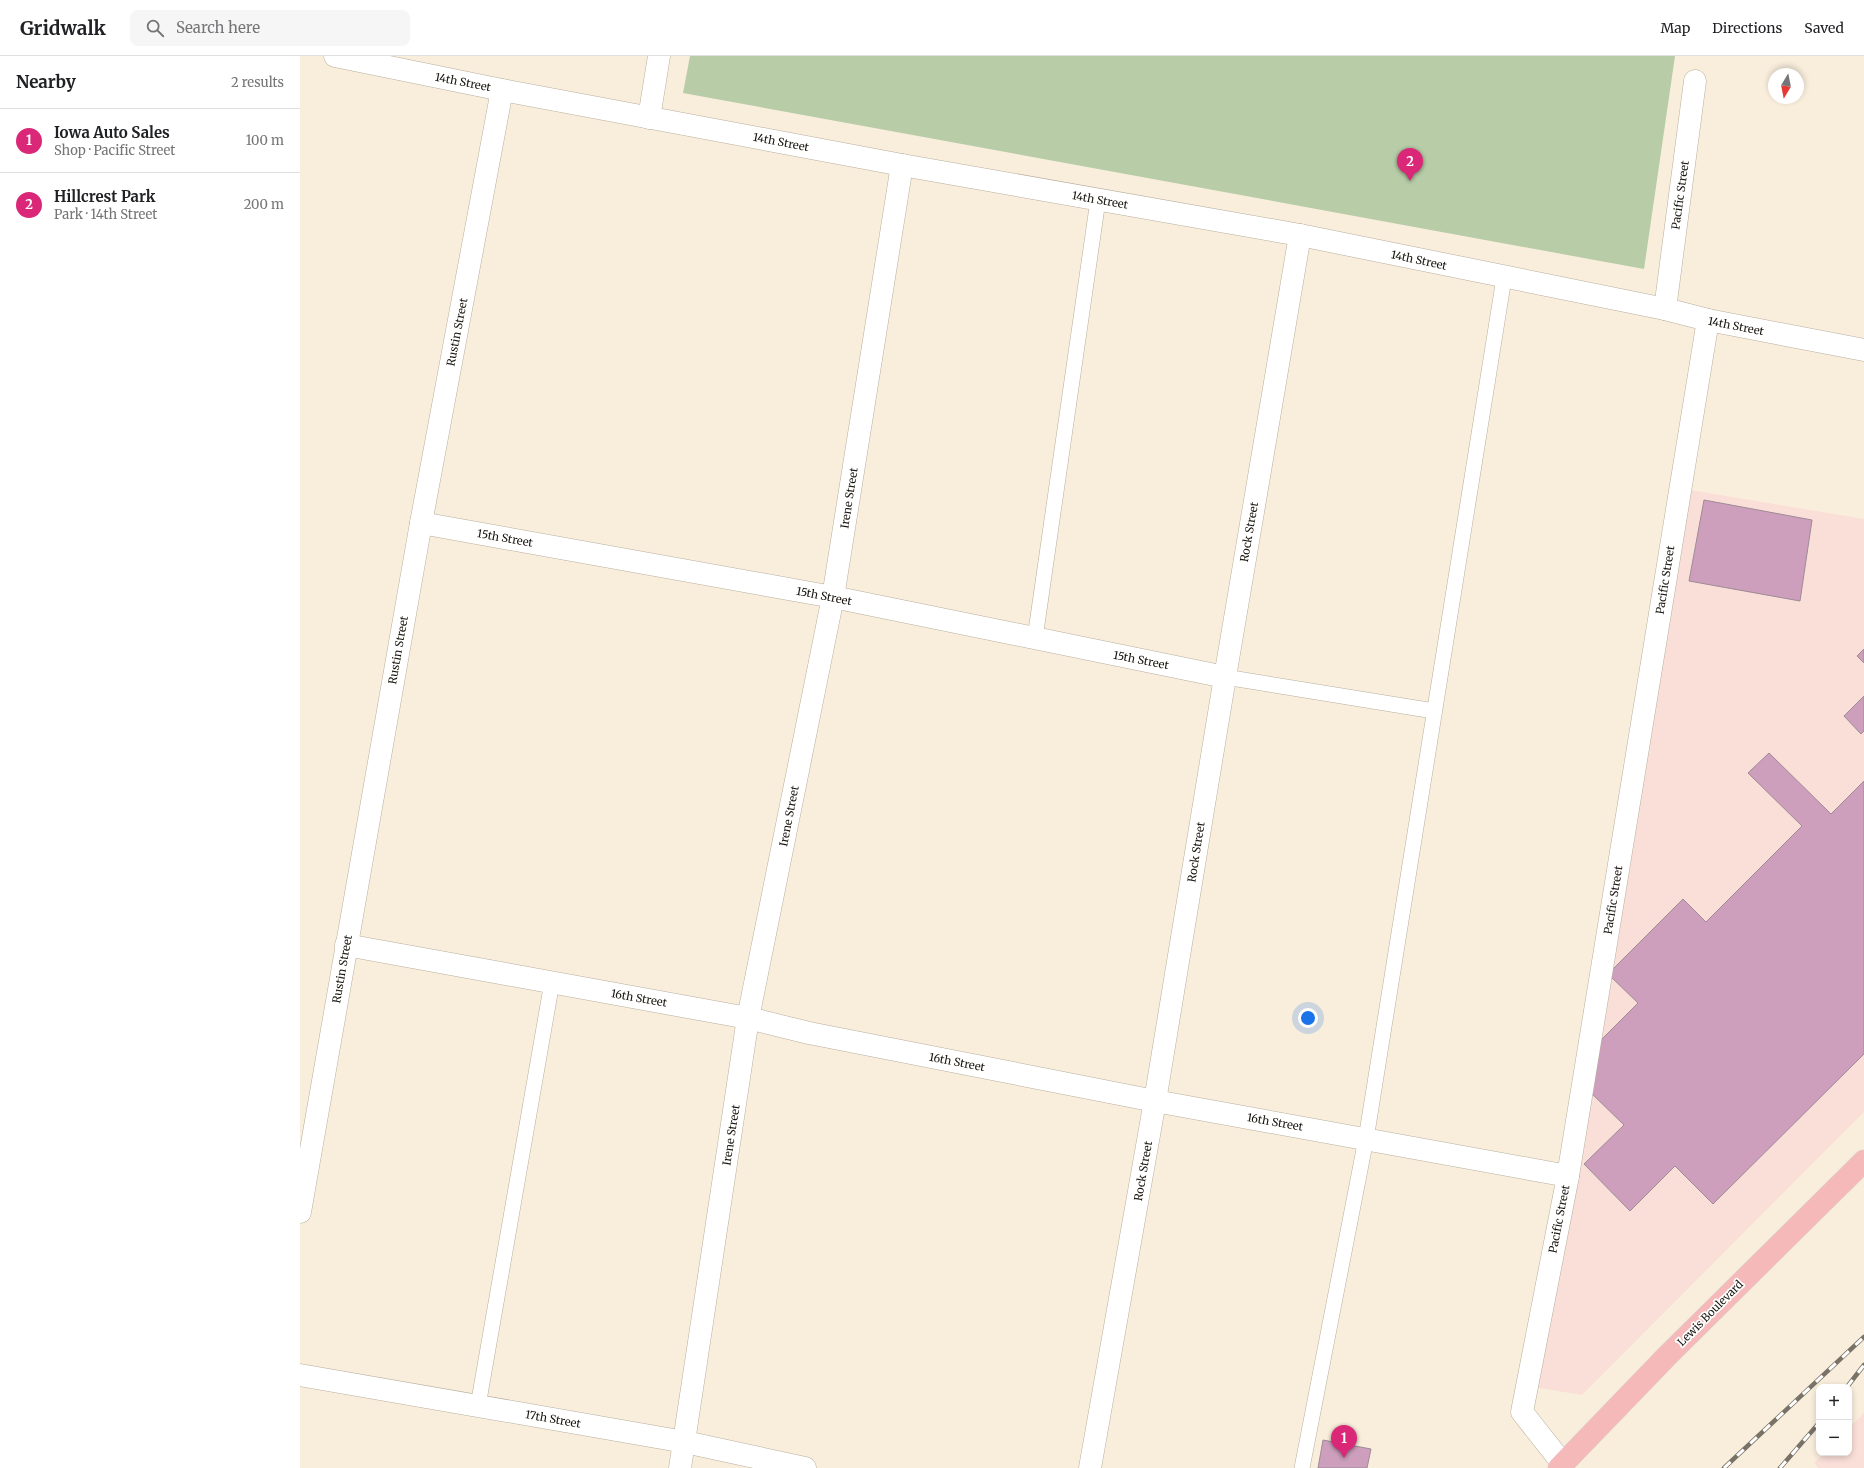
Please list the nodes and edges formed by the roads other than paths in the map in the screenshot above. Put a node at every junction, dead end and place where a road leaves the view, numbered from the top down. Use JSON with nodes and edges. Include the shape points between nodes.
{"nodes":[{"id":1,"x":335,"y":56,"type":"edge"},
{"id":2,"x":659,"y":56,"type":"edge"},
{"id":3,"x":1695,"y":81,"type":"dead end"},
{"id":4,"x":502,"y":90,"type":"junction"},
{"id":5,"x":649,"y":118,"type":"junction"},
{"id":6,"x":902,"y":165,"type":"junction"},
{"id":7,"x":1098,"y":200,"type":"junction"},
{"id":8,"x":1300,"y":235,"type":"junction"},
{"id":9,"x":1504,"y":278,"type":"junction"},
{"id":10,"x":1665,"y":309,"type":"junction"},
{"id":11,"x":1708,"y":320,"type":"junction"},
{"id":12,"x":1864,"y":350,"type":"edge"},
{"id":13,"x":421,"y":523,"type":"junction"},
{"id":14,"x":833,"y":597,"type":"junction"},
{"id":15,"x":1035,"y":638,"type":"junction"},
{"id":16,"x":1225,"y":676,"type":"junction"},
{"id":17,"x":1434,"y":711,"type":"junction"},
{"id":18,"x":346,"y":945,"type":"junction"},
{"id":19,"x":552,"y":982,"type":"junction"},
{"id":20,"x":748,"y":1018,"type":"junction"},
{"id":21,"x":1155,"y":1101,"type":"junction"},
{"id":22,"x":1366,"y":1139,"type":"junction"},
{"id":23,"x":1864,"y":1161,"type":"edge"},
{"id":24,"x":1568,"y":1176,"type":"junction"},
{"id":25,"x":300,"y":1212,"type":"edge"},
{"id":26,"x":300,"y":1375,"type":"edge"},
{"id":27,"x":478,"y":1406,"type":"junction"},
{"id":28,"x":684,"y":1442,"type":"junction"},
{"id":29,"x":1561,"y":1466,"type":"edge"},
{"id":30,"x":680,"y":1468,"type":"edge"},
{"id":31,"x":805,"y":1468,"type":"edge"},
{"id":32,"x":1090,"y":1468,"type":"edge"},
{"id":33,"x":1302,"y":1468,"type":"edge"}],
"edges":[{"from":1,"to":4,"type":"street","name":"14th Street"},
{"from":2,"to":5,"type":"street"},
{"from":3,"to":10,"type":"street","name":"Pacific Street"},
{"from":4,"to":5,"type":"street","name":"14th Street"},
{"from":4,"to":13,"type":"street","name":"Rustin Street"},
{"from":5,"to":6,"type":"street","name":"14th Street"},
{"from":6,"to":7,"type":"street","name":"14th Street"},
{"from":6,"to":14,"type":"street","name":"Irene Street"},
{"from":7,"to":8,"type":"street","name":"14th Street"},
{"from":7,"to":15,"type":"lane"},
{"from":8,"to":9,"type":"street","name":"14th Street"},
{"from":8,"to":16,"type":"street","name":"Rock Street"},
{"from":9,"to":10,"type":"street","name":"14th Street"},
{"from":9,"to":17,"type":"lane"},
{"from":10,"to":11,"type":"street","name":"14th Street"},
{"from":11,"to":12,"type":"street","name":"14th Street"},
{"from":11,"to":24,"type":"street","name":"Pacific Street"},
{"from":13,"to":14,"type":"street","name":"15th Street"},
{"from":13,"to":18,"type":"street","name":"Rustin Street"},
{"from":14,"to":15,"type":"street","name":"15th Street"},
{"from":14,"to":20,"type":"street","name":"Irene Street"},
{"from":15,"to":16,"type":"street","name":"15th Street"},
{"from":16,"to":17,"type":"lane"},
{"from":16,"to":21,"type":"street","name":"Rock Street"},
{"from":17,"to":22,"type":"lane"},
{"from":18,"to":19,"type":"street","name":"16th Street"},
{"from":18,"to":25,"type":"street","name":"Rustin Street"},
{"from":19,"to":20,"type":"street","name":"16th Street"},
{"from":19,"to":27,"type":"lane"},
{"from":20,"to":21,"type":"street","name":"16th Street"},
{"from":20,"to":28,"type":"street","name":"Irene Street"},
{"from":21,"to":22,"type":"street","name":"16th Street"},
{"from":21,"to":32,"type":"street","name":"Rock Street"},
{"from":22,"to":24,"type":"street","name":"16th Street"},
{"from":22,"to":33,"type":"lane"},
{"from":23,"to":29,"type":"main road","name":"Lewis Boulevard","via":[[1667,1356]]},
{"from":24,"to":29,"type":"street","name":"Pacific Street","via":[[1522,1412]]},
{"from":26,"to":27,"type":"street","name":"17th Street"},
{"from":27,"to":28,"type":"street","name":"17th Street"},
{"from":28,"to":30,"type":"street","name":"Irene Street"},
{"from":28,"to":31,"type":"street","name":"17th Street"}]}
